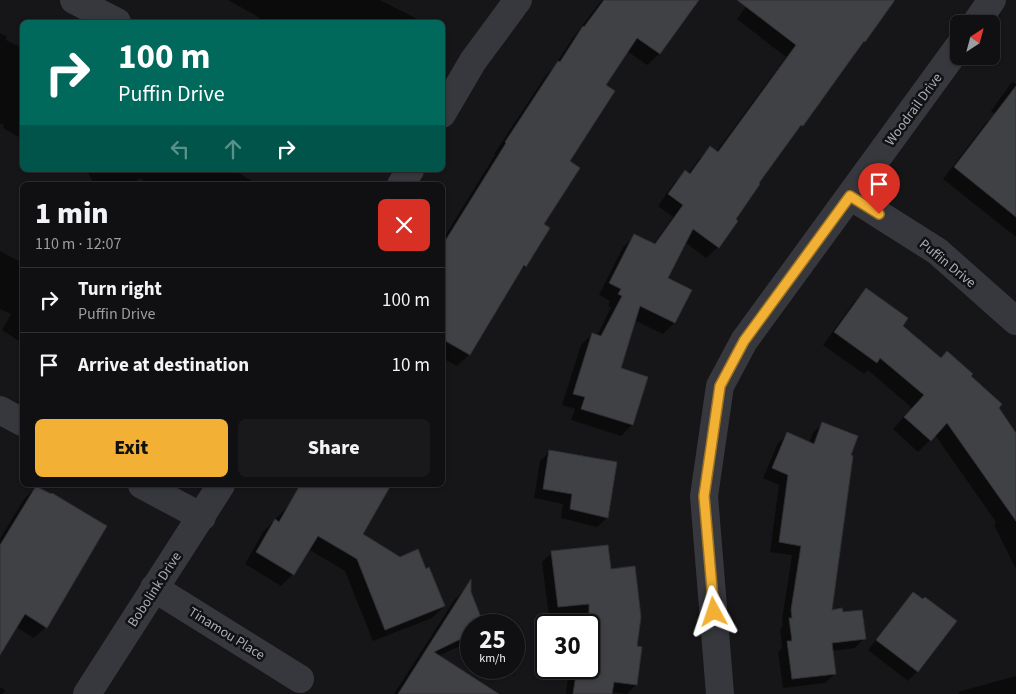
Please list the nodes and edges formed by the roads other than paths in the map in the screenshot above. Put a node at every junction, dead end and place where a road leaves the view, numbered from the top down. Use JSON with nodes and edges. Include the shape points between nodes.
{"nodes":[{"id":1,"x":74,"y":0,"type":"edge"},
{"id":2,"x":518,"y":0,"type":"edge"},
{"id":3,"x":992,"y":0,"type":"edge"},
{"id":4,"x":981,"y":15,"type":"edge"},
{"id":5,"x":113,"y":20,"type":"edge"},
{"id":6,"x":950,"y":58,"type":"edge"},
{"id":7,"x":445,"y":109,"type":"edge"},
{"id":8,"x":850,"y":196,"type":"junction"},
{"id":9,"x":1016,"y":321,"type":"edge"},
{"id":10,"x":0,"y":410,"type":"edge"},
{"id":11,"x":20,"y":421,"type":"edge"},
{"id":12,"x":146,"y":487,"type":"edge"},
{"id":13,"x":220,"y":487,"type":"edge"},
{"id":14,"x":202,"y":517,"type":"junction"},
{"id":15,"x":154,"y":588,"type":"junction"},
{"id":16,"x":300,"y":679,"type":"dead end"},
{"id":17,"x":87,"y":694,"type":"edge"},
{"id":18,"x":720,"y":694,"type":"edge"}],
"edges":[{"from":1,"to":5,"type":"street"},
{"from":2,"to":7,"type":"street","via":[[473,61]]},
{"from":3,"to":4,"type":"street"},
{"from":6,"to":8,"type":"street","name":"Woodrail Drive"},
{"from":8,"to":9,"type":"street","name":"Puffin Drive","via":[[937,251]]},
{"from":8,"to":18,"type":"street","name":"Woodrail Drive","via":[[744,341],[720,386],[704,496]]},
{"from":10,"to":11,"type":"street"},
{"from":12,"to":14,"type":"street"},
{"from":13,"to":14,"type":"street","name":"Bobolink Drive"},
{"from":14,"to":15,"type":"street","name":"Bobolink Drive"},
{"from":15,"to":16,"type":"street","name":"Tinamou Place"},
{"from":15,"to":17,"type":"street","name":"Bobolink Drive"}]}
